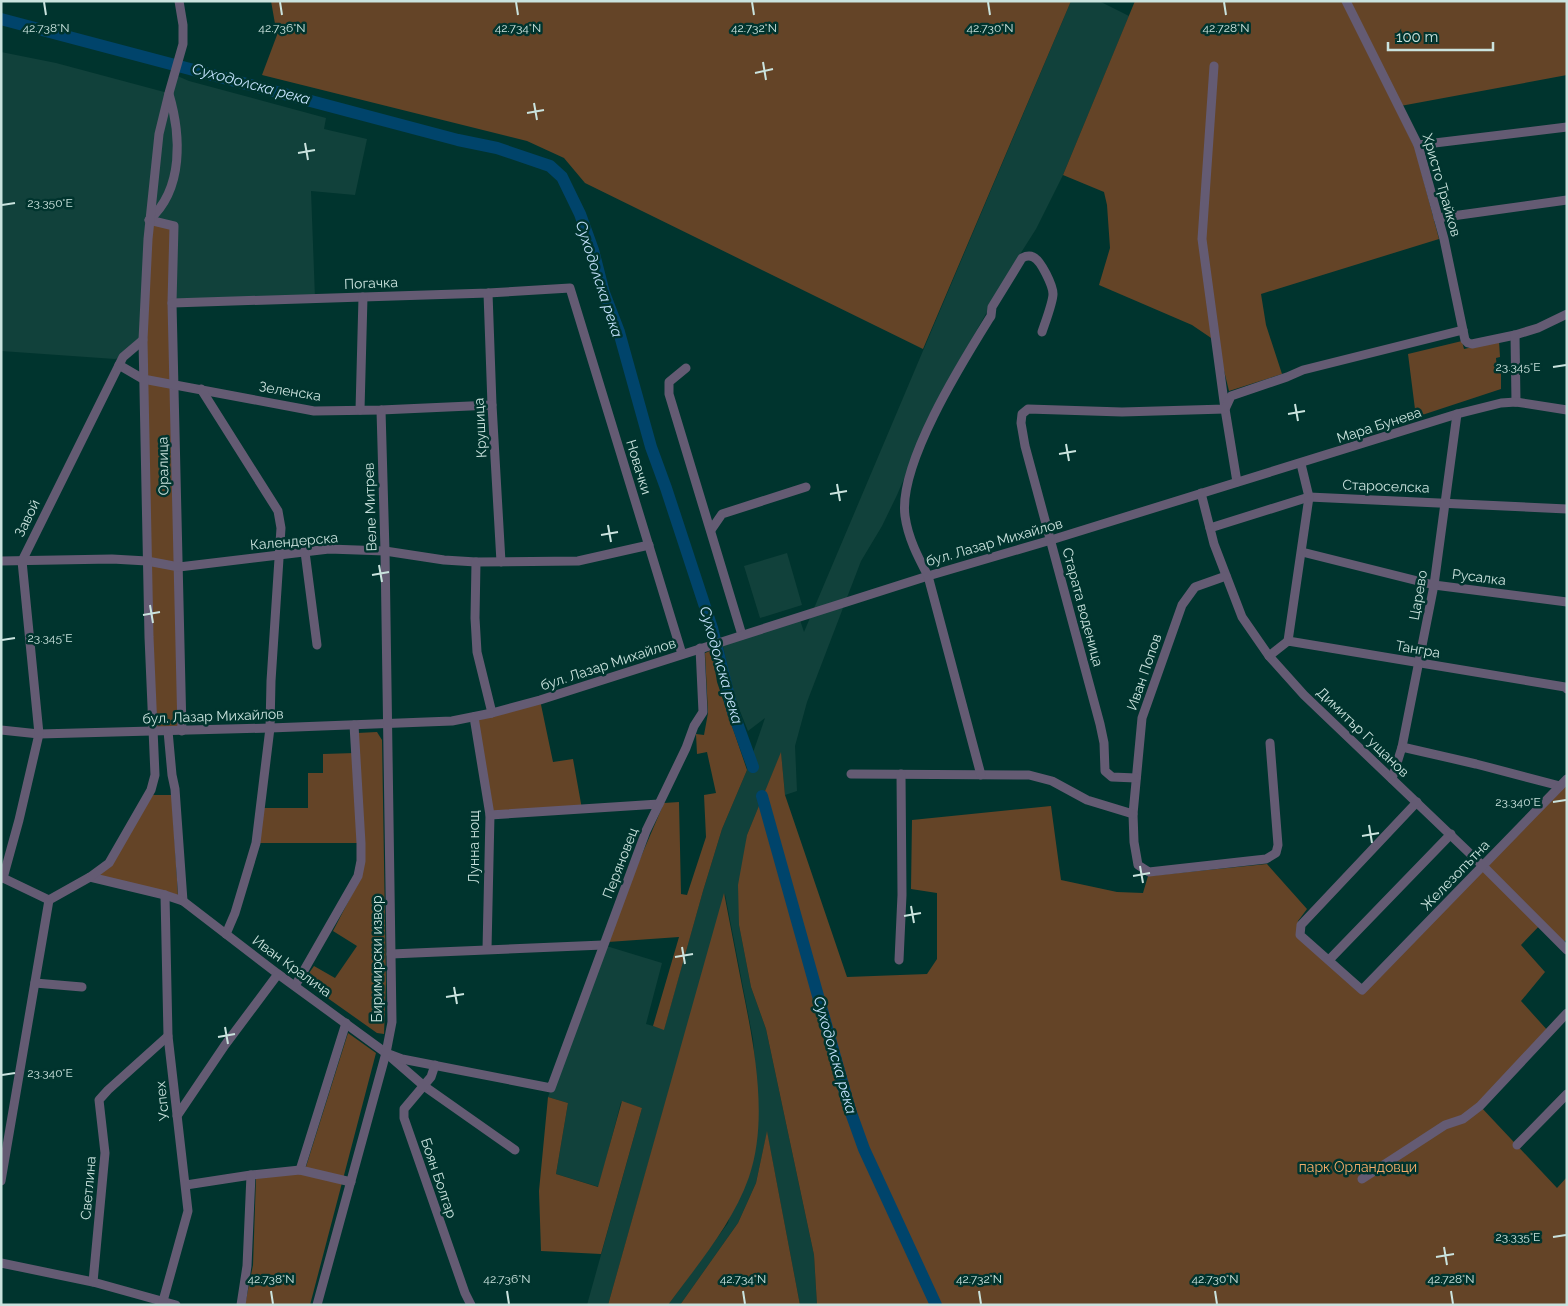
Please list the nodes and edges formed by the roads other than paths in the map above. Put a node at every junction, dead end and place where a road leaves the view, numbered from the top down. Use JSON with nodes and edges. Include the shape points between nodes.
{"nodes":[{"id":1,"x":179,"y":1,"type":"edge"},
{"id":2,"x":1346,"y":1,"type":"edge"},
{"id":3,"x":1214,"y":66,"type":"dead end"},
{"id":4,"x":169,"y":93,"type":"junction"},
{"id":5,"x":1567,"y":126,"type":"edge"},
{"id":6,"x":1418,"y":145,"type":"junction"},
{"id":7,"x":1567,"y":200,"type":"edge"},
{"id":8,"x":1438,"y":218,"type":"junction"},
{"id":9,"x":149,"y":220,"type":"junction"},
{"id":10,"x":570,"y":288,"type":"joint"},
{"id":11,"x":488,"y":293,"type":"junction"},
{"id":12,"x":363,"y":297,"type":"junction"},
{"id":13,"x":172,"y":302,"type":"junction"},
{"id":14,"x":1567,"y":314,"type":"edge"},
{"id":15,"x":1464,"y":330,"type":"junction"},
{"id":16,"x":1042,"y":332,"type":"dead end"},
{"id":17,"x":1515,"y":335,"type":"junction"},
{"id":18,"x":143,"y":340,"type":"junction"},
{"id":19,"x":118,"y":365,"type":"junction"},
{"id":20,"x":686,"y":368,"type":"dead end"},
{"id":21,"x":143,"y":379,"type":"junction"},
{"id":22,"x":175,"y":384,"type":"junction"},
{"id":23,"x":201,"y":389,"type":"junction"},
{"id":24,"x":1516,"y":402,"type":"junction"},
{"id":25,"x":492,"y":405,"type":"junction"},
{"id":26,"x":1225,"y":409,"type":"junction"},
{"id":27,"x":360,"y":410,"type":"junction"},
{"id":28,"x":381,"y":410,"type":"junction"},
{"id":29,"x":1567,"y":410,"type":"edge"},
{"id":30,"x":1456,"y":414,"type":"junction"},
{"id":31,"x":1301,"y":464,"type":"junction"},
{"id":32,"x":1237,"y":482,"type":"junction"},
{"id":33,"x":806,"y":487,"type":"dead end"},
{"id":34,"x":1201,"y":493,"type":"junction"},
{"id":35,"x":1309,"y":497,"type":"junction"},
{"id":36,"x":1445,"y":502,"type":"junction"},
{"id":37,"x":1567,"y":508,"type":"edge"},
{"id":38,"x":1210,"y":528,"type":"junction"},
{"id":39,"x":711,"y":530,"type":"junction"},
{"id":40,"x":1051,"y":540,"type":"junction"},
{"id":41,"x":649,"y":545,"type":"junction"},
{"id":42,"x":385,"y":551,"type":"junction"},
{"id":43,"x":305,"y":552,"type":"junction"},
{"id":44,"x":1302,"y":552,"type":"junction"},
{"id":45,"x":279,"y":556,"type":"junction"},
{"id":46,"x":1,"y":561,"type":"edge"},
{"id":47,"x":22,"y":561,"type":"junction"},
{"id":48,"x":147,"y":561,"type":"junction"},
{"id":49,"x":476,"y":562,"type":"junction"},
{"id":50,"x":501,"y":562,"type":"junction"},
{"id":51,"x":179,"y":567,"type":"junction"},
{"id":52,"x":928,"y":576,"type":"junction"},
{"id":53,"x":1226,"y":576,"type":"junction"},
{"id":54,"x":1434,"y":585,"type":"junction"},
{"id":55,"x":1567,"y":602,"type":"edge"},
{"id":56,"x":742,"y":635,"type":"junction"},
{"id":57,"x":1288,"y":641,"type":"junction"},
{"id":58,"x":318,"y":645,"type":"dead end"},
{"id":59,"x":702,"y":648,"type":"junction"},
{"id":60,"x":682,"y":654,"type":"junction"},
{"id":61,"x":1268,"y":656,"type":"junction"},
{"id":62,"x":1419,"y":664,"type":"junction"},
{"id":63,"x":1567,"y":689,"type":"edge"},
{"id":64,"x":492,"y":713,"type":"junction"},
{"id":65,"x":474,"y":716,"type":"junction"},
{"id":66,"x":387,"y":723,"type":"junction"},
{"id":67,"x":354,"y":725,"type":"junction"},
{"id":68,"x":270,"y":728,"type":"junction"},
{"id":69,"x":1,"y":730,"type":"edge"},
{"id":70,"x":168,"y":731,"type":"junction"},
{"id":71,"x":182,"y":731,"type":"junction"},
{"id":72,"x":152,"y":732,"type":"junction"},
{"id":73,"x":39,"y":734,"type":"junction"},
{"id":74,"x":1270,"y":743,"type":"dead end"},
{"id":75,"x":1402,"y":747,"type":"junction"},
{"id":76,"x":851,"y":774,"type":"dead end"},
{"id":77,"x":901,"y":774,"type":"junction"},
{"id":78,"x":156,"y":775,"type":"junction"},
{"id":79,"x":172,"y":775,"type":"junction"},
{"id":80,"x":981,"y":775,"type":"junction"},
{"id":81,"x":1136,"y":778,"type":"junction"},
{"id":82,"x":1392,"y":779,"type":"junction"},
{"id":83,"x":1563,"y":782,"type":"edge"},
{"id":84,"x":1418,"y":802,"type":"junction"},
{"id":85,"x":659,"y":804,"type":"junction"},
{"id":86,"x":1133,"y":814,"type":"junction"},
{"id":87,"x":490,"y":815,"type":"junction"},
{"id":88,"x":1451,"y":834,"type":"junction"},
{"id":89,"x":1483,"y":866,"type":"junction"},
{"id":90,"x":2,"y":877,"type":"edge"},
{"id":91,"x":90,"y":877,"type":"junction"},
{"id":92,"x":165,"y":894,"type":"junction"},
{"id":93,"x":49,"y":900,"type":"junction"},
{"id":94,"x":183,"y":900,"type":"junction"},
{"id":95,"x":226,"y":934,"type":"junction"},
{"id":96,"x":603,"y":946,"type":"junction"},
{"id":97,"x":1566,"y":947,"type":"edge"},
{"id":98,"x":486,"y":949,"type":"junction"},
{"id":99,"x":391,"y":954,"type":"junction"},
{"id":100,"x":899,"y":960,"type":"dead end"},
{"id":101,"x":1329,"y":960,"type":"junction"},
{"id":102,"x":278,"y":974,"type":"junction"},
{"id":103,"x":35,"y":983,"type":"junction"},
{"id":104,"x":295,"y":986,"type":"junction"},
{"id":105,"x":82,"y":987,"type":"dead end"},
{"id":106,"x":1567,"y":1013,"type":"edge"},
{"id":107,"x":346,"y":1023,"type":"junction"},
{"id":108,"x":168,"y":1036,"type":"junction"},
{"id":109,"x":386,"y":1053,"type":"junction"},
{"id":110,"x":434,"y":1065,"type":"junction"},
{"id":111,"x":424,"y":1086,"type":"junction"},
{"id":112,"x":551,"y":1088,"type":"joint"},
{"id":113,"x":1567,"y":1094,"type":"edge"},
{"id":114,"x":177,"y":1116,"type":"junction"},
{"id":115,"x":1517,"y":1145,"type":"dead end"},
{"id":116,"x":515,"y":1150,"type":"dead end"},
{"id":117,"x":300,"y":1170,"type":"junction"},
{"id":118,"x":251,"y":1175,"type":"junction"},
{"id":119,"x":1362,"y":1179,"type":"dead end"},
{"id":120,"x":1,"y":1181,"type":"edge"},
{"id":121,"x":351,"y":1182,"type":"junction"},
{"id":122,"x":186,"y":1185,"type":"junction"},
{"id":123,"x":1,"y":1264,"type":"edge"},
{"id":124,"x":93,"y":1282,"type":"junction"},
{"id":125,"x":163,"y":1301,"type":"junction"},
{"id":126,"x":176,"y":1305,"type":"edge"},
{"id":127,"x":240,"y":1305,"type":"edge"},
{"id":128,"x":317,"y":1305,"type":"edge"},
{"id":129,"x":471,"y":1305,"type":"edge"}],
"edges":[{"from":1,"to":4,"type":"street","name":"Оралица","via":[[183,44]]},
{"from":2,"to":6,"type":"street","name":"Христо Трайков"},
{"from":3,"to":26,"type":"street","via":[[1202,239]]},
{"from":4,"to":9,"type":"street","name":"Оралица","via":[[160,134]]},
{"from":4,"to":9,"type":"street","via":[[174,112],[176,173],[170,194]]},
{"from":5,"to":6,"type":"street"},
{"from":6,"to":8,"type":"street","name":"Христо Трайков"},
{"from":7,"to":8,"type":"street"},
{"from":8,"to":15,"type":"street","name":"Христо Трайков"},
{"from":9,"to":13,"type":"street","name":"Оралица","via":[[174,226]]},
{"from":9,"to":18,"type":"street","name":"Оралица"},
{"from":10,"to":11,"type":"street","name":"Погачка"},
{"from":10,"to":41,"type":"street","name":"Новачки"},
{"from":11,"to":12,"type":"street","name":"Погачка"},
{"from":11,"to":25,"type":"street","name":"Крушица"},
{"from":12,"to":13,"type":"street","name":"Погачка"},
{"from":12,"to":27,"type":"street"},
{"from":13,"to":22,"type":"street","name":"Оралица"},
{"from":14,"to":17,"type":"street"},
{"from":15,"to":17,"type":"street","via":[[1465,340],[1472,344]]},
{"from":15,"to":26,"type":"street","via":[[1303,370],[1231,396]]},
{"from":16,"to":52,"type":"street","via":[[1054,294],[1050,280],[1037,259],[1026,256],[992,307],[991,316],[930,424],[912,467],[904,495],[905,516],[914,550]]},
{"from":17,"to":24,"type":"street"},
{"from":18,"to":19,"type":"street","name":"Завой"},
{"from":18,"to":21,"type":"street","name":"Оралица"},
{"from":19,"to":21,"type":"street","name":"Зеленска"},
{"from":19,"to":47,"type":"street","name":"Завой"},
{"from":20,"to":39,"type":"street","via":[[669,382],[670,394]]},
{"from":21,"to":22,"type":"street","name":"Зеленска"},
{"from":21,"to":48,"type":"street","name":"Оралица"},
{"from":22,"to":23,"type":"street","name":"Зеленска"},
{"from":22,"to":51,"type":"street","name":"Оралица"},
{"from":23,"to":27,"type":"street","name":"Зеленска","via":[[314,411]]},
{"from":23,"to":45,"type":"street","via":[[278,511],[281,528]]},
{"from":24,"to":29,"type":"street","name":"Мара Бунева"},
{"from":24,"to":30,"type":"street","name":"Мара Бунева"},
{"from":25,"to":28,"type":"street","name":"Зеленска"},
{"from":25,"to":50,"type":"street","name":"Крушица"},
{"from":26,"to":32,"type":"street"},
{"from":26,"to":40,"type":"street","name":"Старата воденица","via":[[1122,412],[1028,409],[1022,414],[1021,423],[1025,446]]},
{"from":27,"to":28,"type":"street","name":"Зеленска"},
{"from":28,"to":42,"type":"street","name":"Веле Митрев"},
{"from":30,"to":31,"type":"street","name":"Мара Бунева"},
{"from":30,"to":36,"type":"street","name":"Царево"},
{"from":31,"to":32,"type":"street","name":"Мара Бунева"},
{"from":31,"to":35,"type":"street"},
{"from":32,"to":34,"type":"street","name":"Мара Бунева"},
{"from":33,"to":39,"type":"street","via":[[722,514]]},
{"from":34,"to":38,"type":"street","name":"Димитър Гущанов"},
{"from":34,"to":40,"type":"street","name":"бул. Лазар Михайлов"},
{"from":35,"to":36,"type":"street","name":"Староселска"},
{"from":35,"to":38,"type":"street","name":"Староселска"},
{"from":35,"to":44,"type":"street"},
{"from":36,"to":37,"type":"street","name":"Староселска"},
{"from":36,"to":54,"type":"street","name":"Царево"},
{"from":38,"to":53,"type":"street","name":"Димитър Гущанов"},
{"from":39,"to":56,"type":"street"},
{"from":40,"to":52,"type":"street","name":"бул. Лазар Михайлов"},
{"from":40,"to":81,"type":"street","name":"Старата воденица","via":[[1100,724],[1105,771],[1112,776]]},
{"from":41,"to":50,"type":"street","name":"Календерска","via":[[578,561]]},
{"from":41,"to":60,"type":"street","name":"Новачки"},
{"from":42,"to":43,"type":"street","name":"Календерска","via":[[329,549]]},
{"from":42,"to":49,"type":"street","name":"Календерска"},
{"from":42,"to":66,"type":"street","name":"Веле Митрев"},
{"from":43,"to":45,"type":"street","name":"Календерска"},
{"from":43,"to":58,"type":"street"},
{"from":44,"to":54,"type":"street","name":"Русалка"},
{"from":44,"to":57,"type":"street"},
{"from":45,"to":51,"type":"street","name":"Календерска"},
{"from":45,"to":68,"type":"street"},
{"from":46,"to":47,"type":"street","name":"Календерска"},
{"from":47,"to":48,"type":"street","name":"Календерска"},
{"from":47,"to":73,"type":"street"},
{"from":48,"to":51,"type":"street","name":"Календерска"},
{"from":48,"to":72,"type":"street","name":"Оралица"},
{"from":49,"to":50,"type":"street","name":"Календерска"},
{"from":49,"to":64,"type":"street","via":[[477,652]]},
{"from":51,"to":71,"type":"street","name":"Оралица"},
{"from":52,"to":56,"type":"street","name":"бул. Лазар Михайлов"},
{"from":52,"to":80,"type":"street"},
{"from":53,"to":61,"type":"street","name":"Димитър Гущанов","via":[[1242,617]]},
{"from":53,"to":81,"type":"street","name":"Иван Попов","via":[[1195,587],[1182,604],[1142,718]]},
{"from":54,"to":55,"type":"street","name":"Русалка"},
{"from":54,"to":62,"type":"street","name":"Царево"},
{"from":56,"to":59,"type":"street","name":"бул. Лазар Михайлов"},
{"from":57,"to":61,"type":"street"},
{"from":57,"to":62,"type":"street","name":"Тангра"},
{"from":59,"to":60,"type":"street","name":"бул. Лазар Михайлов"},
{"from":59,"to":85,"type":"street","name":"Перяновец","via":[[703,712]]},
{"from":60,"to":64,"type":"street","name":"бул. Лазар Михайлов"},
{"from":61,"to":82,"type":"street","name":"Димитър Гущанов"},
{"from":62,"to":63,"type":"street","name":"Тангра"},
{"from":62,"to":75,"type":"street","name":"Царево"},
{"from":64,"to":65,"type":"street","name":"бул. Лазар Михайлов"},
{"from":65,"to":66,"type":"street","name":"бул. Лазар Михайлов","via":[[452,721]]},
{"from":65,"to":87,"type":"street","name":"Лунна нощ"},
{"from":66,"to":67,"type":"street","name":"бул. Лазар Михайлов"},
{"from":66,"to":99,"type":"street","name":"Биримирски извор"},
{"from":67,"to":68,"type":"street","name":"бул. Лазар Михайлов"},
{"from":67,"to":104,"type":"street","name":"Биримирски извор","via":[[361,843],[358,876]]},
{"from":68,"to":71,"type":"street","name":"бул. Лазар Михайлов"},
{"from":68,"to":95,"type":"street","via":[[256,843]]},
{"from":69,"to":73,"type":"street","name":"бул. Лазар Михайлов"},
{"from":70,"to":71,"type":"street","name":"бул. Лазар Михайлов"},
{"from":70,"to":72,"type":"street","name":"бул. Лазар Михайлов"},
{"from":70,"to":79,"type":"street"},
{"from":72,"to":73,"type":"street","name":"бул. Лазар Михайлов"},
{"from":72,"to":78,"type":"street","name":"Оралица"},
{"from":73,"to":90,"type":"street"},
{"from":74,"to":86,"type":"street","name":"Иван Попов","via":[[1278,845],[1276,853],[1266,859],[1149,872],[1138,865]]},
{"from":75,"to":82,"type":"street","name":"Царево"},
{"from":75,"to":83,"type":"street"},
{"from":76,"to":77,"type":"street"},
{"from":77,"to":80,"type":"street"},
{"from":77,"to":100,"type":"street"},
{"from":78,"to":79,"type":"street"},
{"from":78,"to":91,"type":"street","via":[[122,843],[109,862]]},
{"from":79,"to":94,"type":"street"},
{"from":80,"to":86,"type":"street","via":[[1029,775],[1052,781],[1087,800]]},
{"from":81,"to":86,"type":"street","name":"Иван Попов"},
{"from":82,"to":84,"type":"street","name":"Димитър Гущанов"},
{"from":83,"to":89,"type":"street","name":"Железопътна"},
{"from":84,"to":88,"type":"street","name":"Димитър Гущанов"},
{"from":84,"to":101,"type":"street","via":[[1301,925],[1300,935]]},
{"from":85,"to":87,"type":"street"},
{"from":85,"to":96,"type":"street","name":"Перяновец"},
{"from":87,"to":98,"type":"street","name":"Лунна нощ"},
{"from":88,"to":89,"type":"street","name":"Димитър Гущанов"},
{"from":88,"to":101,"type":"street"},
{"from":89,"to":97,"type":"street","name":"Димитър Гущанов"},
{"from":89,"to":101,"type":"street","name":"Железопътна","via":[[1362,990]]},
{"from":90,"to":93,"type":"street"},
{"from":91,"to":92,"type":"street","name":"Иван Кралича"},
{"from":91,"to":93,"type":"street"},
{"from":92,"to":94,"type":"street","name":"Иван Кралича"},
{"from":92,"to":108,"type":"street","name":"Успех"},
{"from":93,"to":103,"type":"street"},
{"from":94,"to":95,"type":"street","name":"Иван Кралича"},
{"from":95,"to":102,"type":"street","name":"Иван Кралича"},
{"from":96,"to":98,"type":"street"},
{"from":96,"to":112,"type":"street","name":"Перяновец"},
{"from":98,"to":99,"type":"street"},
{"from":99,"to":109,"type":"street","name":"Биримирски извор","via":[[392,1022]]},
{"from":102,"to":104,"type":"street","name":"Иван Кралича"},
{"from":102,"to":114,"type":"street"},
{"from":103,"to":105,"type":"street"},
{"from":103,"to":120,"type":"street"},
{"from":104,"to":107,"type":"street","name":"Иван Кралича"},
{"from":106,"to":119,"type":"street","via":[[1480,1106]]},
{"from":107,"to":109,"type":"street","name":"Иван Кралича"},
{"from":107,"to":117,"type":"street"},
{"from":108,"to":114,"type":"street","name":"Успех"},
{"from":108,"to":124,"type":"street","name":"Светлина","via":[[98,1100],[105,1153]]},
{"from":109,"to":110,"type":"street","name":"Иван Кралича","via":[[402,1060]]},
{"from":109,"to":111,"type":"street","name":"Иван Кралича"},
{"from":109,"to":121,"type":"street","name":"Биримирски извор"},
{"from":110,"to":111,"type":"street","name":"Боян Болгар"},
{"from":110,"to":112,"type":"street","name":"Иван Кралича"},
{"from":111,"to":116,"type":"street","name":"Иван Кралича"},
{"from":111,"to":129,"type":"street","name":"Боян Болгар","via":[[404,1110],[404,1118]]},
{"from":113,"to":115,"type":"street"},
{"from":114,"to":122,"type":"street","name":"Успех"},
{"from":117,"to":118,"type":"street"},
{"from":117,"to":121,"type":"street"},
{"from":118,"to":122,"type":"street"},
{"from":118,"to":127,"type":"street","via":[[247,1266]]},
{"from":121,"to":128,"type":"street","name":"Биримирски извор"},
{"from":122,"to":125,"type":"street","name":"Успех","via":[[188,1211]]},
{"from":123,"to":124,"type":"street"},
{"from":124,"to":125,"type":"street"},
{"from":125,"to":126,"type":"street"}]}
